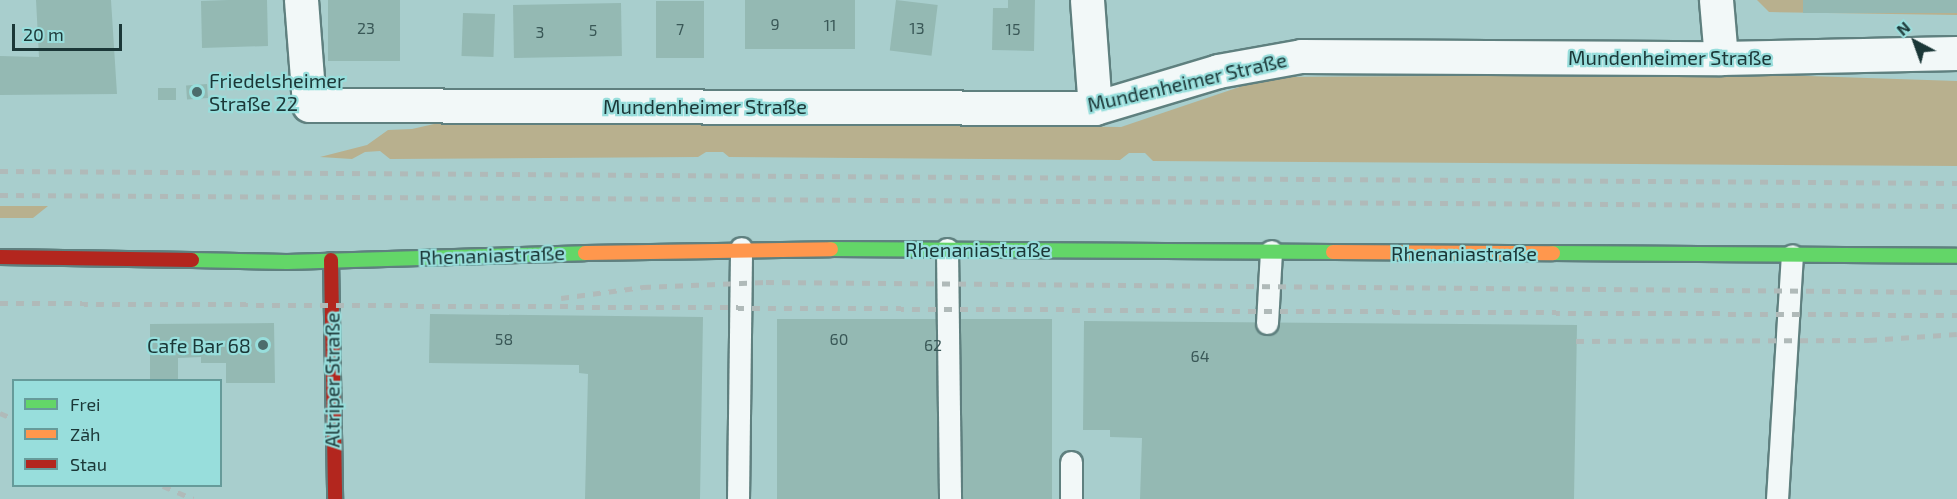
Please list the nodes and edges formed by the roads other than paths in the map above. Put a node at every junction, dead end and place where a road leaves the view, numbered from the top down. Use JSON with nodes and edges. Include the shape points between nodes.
{"nodes":[{"id":1,"x":301,"y":0,"type":"edge"},
{"id":2,"x":1087,"y":0,"type":"edge"},
{"id":3,"x":1716,"y":0,"type":"edge"},
{"id":4,"x":1957,"y":53,"type":"edge"},
{"id":5,"x":1721,"y":58,"type":"junction"},
{"id":6,"x":1095,"y":108,"type":"junction"},
{"id":7,"x":741,"y":248,"type":"junction"},
{"id":8,"x":947,"y":249,"type":"junction"},
{"id":9,"x":1271,"y":251,"type":"junction"},
{"id":10,"x":1792,"y":255,"type":"junction"},
{"id":11,"x":1957,"y":256,"type":"edge"},
{"id":12,"x":0,"y":257,"type":"edge"},
{"id":13,"x":331,"y":260,"type":"junction"},
{"id":14,"x":1267,"y":322,"type":"dead end"},
{"id":15,"x":1071,"y":462,"type":"dead end"},
{"id":16,"x":335,"y":499,"type":"edge"},
{"id":17,"x":738,"y":499,"type":"edge"},
{"id":18,"x":950,"y":499,"type":"edge"},
{"id":19,"x":1071,"y":499,"type":"edge"},
{"id":20,"x":1777,"y":499,"type":"edge"}],
"edges":[{"from":1,"to":6,"type":"street","name":"Mundenheimer Straße","via":[[309,105]]},
{"from":2,"to":6,"type":"street"},
{"from":3,"to":5,"type":"street"},
{"from":4,"to":5,"type":"street","name":"Mundenheimer Straße"},
{"from":5,"to":6,"type":"street","name":"Mundenheimer Straße","via":[[1300,56],[1218,71]]},
{"from":7,"to":8,"type":"street","name":"Rhenaniastraße"},
{"from":7,"to":13,"type":"street","name":"Rhenaniastraße"},
{"from":7,"to":17,"type":"lane"},
{"from":8,"to":9,"type":"street","name":"Rhenaniastraße"},
{"from":8,"to":18,"type":"lane"},
{"from":9,"to":10,"type":"street","name":"Rhenaniastraße"},
{"from":9,"to":14,"type":"lane"},
{"from":10,"to":11,"type":"street","name":"Rhenaniastraße"},
{"from":10,"to":20,"type":"lane"},
{"from":12,"to":13,"type":"street","name":"Rhenaniastraße"},
{"from":13,"to":16,"type":"street","name":"Altriper Straße"},
{"from":15,"to":19,"type":"lane"}]}
